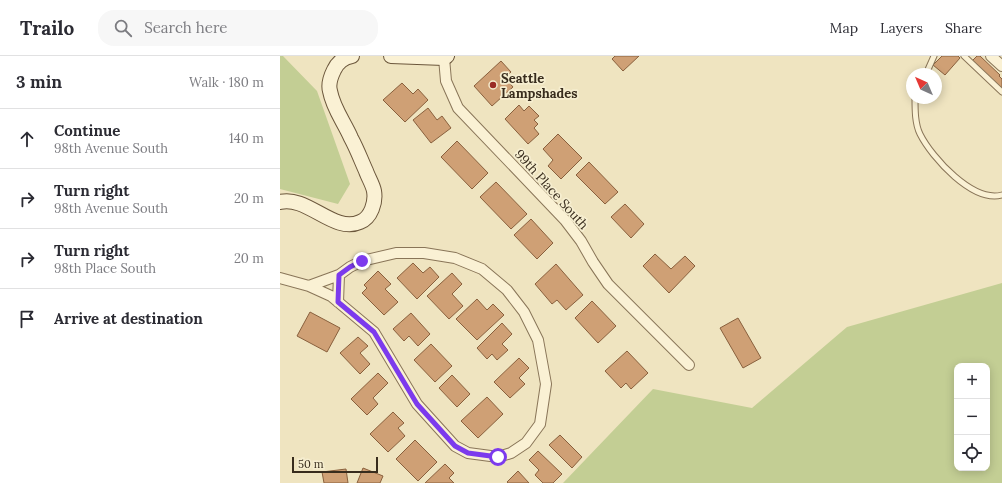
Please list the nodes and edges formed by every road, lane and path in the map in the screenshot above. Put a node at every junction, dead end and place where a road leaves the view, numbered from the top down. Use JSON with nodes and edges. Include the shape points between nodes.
{"nodes":[{"id":1,"x":352,"y":56,"type":"edge"},
{"id":2,"x":391,"y":56,"type":"edge"},
{"id":3,"x":934,"y":56,"type":"edge"},
{"id":4,"x":964,"y":56,"type":"edge"},
{"id":5,"x":990,"y":56,"type":"edge"},
{"id":6,"x":445,"y":57,"type":"edge"},
{"id":7,"x":1002,"y":66,"type":"edge"},
{"id":8,"x":929,"y":68,"type":"edge"},
{"id":9,"x":1002,"y":92,"type":"edge"},
{"id":10,"x":915,"y":104,"type":"edge"},
{"id":11,"x":1002,"y":195,"type":"edge"},
{"id":12,"x":280,"y":202,"type":"edge"},
{"id":13,"x":339,"y":275,"type":"junction"},
{"id":14,"x":280,"y":278,"type":"edge"},
{"id":15,"x":309,"y":286,"type":"junction"},
{"id":16,"x":338,"y":302,"type":"junction"},
{"id":17,"x":689,"y":365,"type":"dead end"}],
"edges":[{"from":1,"to":12,"type":"street","via":[[346,57],[336,66],[330,77],[329,89],[374,191],[374,204],[369,215],[360,222],[340,223],[297,203]]},
{"from":2,"to":6,"type":"street"},
{"from":3,"to":8,"type":"lane"},
{"from":4,"to":9,"type":"lane"},
{"from":5,"to":7,"type":"street"},
{"from":6,"to":17,"type":"street","name":"99th Place South","via":[[446,81],[458,108],[565,220],[608,284]]},
{"from":10,"to":11,"type":"lane","via":[[920,133],[931,153],[950,174],[974,190],[996,197]]},
{"from":13,"to":15,"type":"street"},
{"from":13,"to":16,"type":"street"},
{"from":13,"to":16,"type":"street","via":[[362,261],[396,253],[424,253],[455,258],[482,269],[507,290],[524,312],[538,340],[546,384],[540,424],[526,443],[511,453],[498,457],[468,453],[455,446],[417,404],[374,332]]},
{"from":14,"to":15,"type":"street"},
{"from":15,"to":16,"type":"street"}]}
